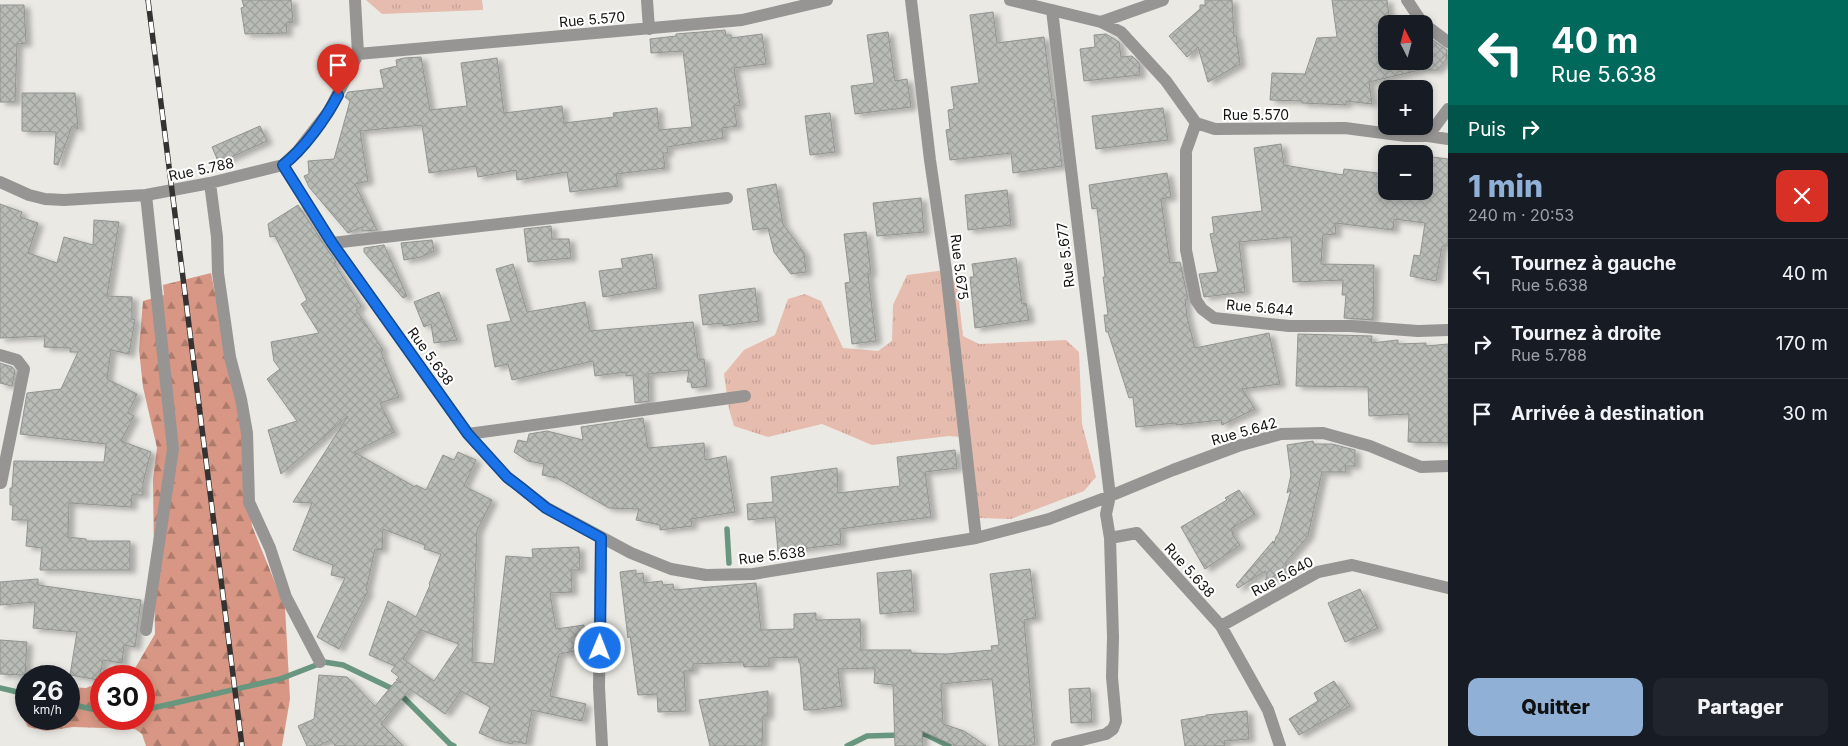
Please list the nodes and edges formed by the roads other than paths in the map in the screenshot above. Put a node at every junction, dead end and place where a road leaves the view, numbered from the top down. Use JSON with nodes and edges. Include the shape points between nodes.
{"nodes":[{"id":1,"x":355,"y":0,"type":"edge"},
{"id":2,"x":647,"y":0,"type":"edge"},
{"id":3,"x":827,"y":0,"type":"edge"},
{"id":4,"x":911,"y":0,"type":"edge"},
{"id":5,"x":1010,"y":0,"type":"edge"},
{"id":6,"x":1163,"y":0,"type":"edge"},
{"id":7,"x":1407,"y":0,"type":"edge"},
{"id":8,"x":1052,"y":10,"type":"junction"},
{"id":9,"x":1418,"y":15,"type":"edge"},
{"id":10,"x":1101,"y":22,"type":"junction"},
{"id":11,"x":649,"y":29,"type":"junction"},
{"id":12,"x":1433,"y":31,"type":"edge"},
{"id":13,"x":1448,"y":42,"type":"edge"},
{"id":14,"x":356,"y":58,"type":"junction"},
{"id":15,"x":1448,"y":109,"type":"edge"},
{"id":16,"x":1196,"y":122,"type":"junction"},
{"id":17,"x":1428,"y":136,"type":"junction"},
{"id":18,"x":1448,"y":139,"type":"edge"},
{"id":19,"x":283,"y":165,"type":"junction"},
{"id":20,"x":0,"y":182,"type":"edge"},
{"id":21,"x":210,"y":183,"type":"junction"},
{"id":22,"x":146,"y":195,"type":"junction"},
{"id":23,"x":727,"y":198,"type":"dead end"},
{"id":24,"x":332,"y":243,"type":"junction"},
{"id":25,"x":1448,"y":330,"type":"edge"},
{"id":26,"x":0,"y":355,"type":"edge"},
{"id":27,"x":745,"y":396,"type":"dead end"},
{"id":28,"x":468,"y":434,"type":"junction"},
{"id":29,"x":1448,"y":466,"type":"edge"},
{"id":30,"x":1,"y":483,"type":"dead end"},
{"id":31,"x":1110,"y":496,"type":"junction"},
{"id":32,"x":601,"y":538,"type":"junction"},
{"id":33,"x":976,"y":538,"type":"junction"},
{"id":34,"x":1110,"y":538,"type":"junction"},
{"id":35,"x":1448,"y":588,"type":"edge"},
{"id":36,"x":1221,"y":626,"type":"junction"},
{"id":37,"x":146,"y":630,"type":"dead end"},
{"id":38,"x":320,"y":662,"type":"dead end"},
{"id":39,"x":602,"y":746,"type":"edge"},
{"id":40,"x":1057,"y":746,"type":"edge"},
{"id":41,"x":1280,"y":746,"type":"edge"}],
"edges":[{"from":1,"to":14,"type":"street"},
{"from":2,"to":11,"type":"street"},
{"from":3,"to":11,"type":"street","name":"Rue 5.570","via":[[742,20]]},
{"from":4,"to":33,"type":"street","name":"Rue 5.675"},
{"from":5,"to":8,"type":"street"},
{"from":6,"to":10,"type":"street"},
{"from":7,"to":9,"type":"street"},
{"from":8,"to":10,"type":"street"},
{"from":8,"to":31,"type":"street","name":"Rue 5.677"},
{"from":10,"to":16,"type":"street","via":[[1121,32],[1142,54]]},
{"from":11,"to":14,"type":"street","name":"Rue 5.570"},
{"from":12,"to":13,"type":"street"},
{"from":14,"to":19,"type":"street","via":[[329,111]]},
{"from":15,"to":17,"type":"street"},
{"from":16,"to":17,"type":"street","name":"Rue 5.570","via":[[1215,129],[1345,128]]},
{"from":16,"to":25,"type":"street","name":"Rue 5.644","via":[[1186,150],[1186,250],[1196,300],[1202,309],[1214,318],[1280,325]]},
{"from":17,"to":18,"type":"street","name":"Rue 5.570"},
{"from":19,"to":21,"type":"street","name":"Rue 5.788"},
{"from":19,"to":24,"type":"street","name":"Rue 5.638"},
{"from":20,"to":22,"type":"street","name":"Rue 5.788","via":[[45,199]]},
{"from":21,"to":22,"type":"street","name":"Rue 5.788"},
{"from":21,"to":38,"type":"street","via":[[230,358],[247,433],[249,502],[270,548],[286,597]]},
{"from":22,"to":37,"type":"street","via":[[173,449]]},
{"from":23,"to":24,"type":"street"},
{"from":24,"to":28,"type":"street","name":"Rue 5.638"},
{"from":26,"to":30,"type":"street","via":[[17,360],[24,369]]},
{"from":27,"to":28,"type":"street"},
{"from":28,"to":32,"type":"street","name":"Rue 5.638","via":[[507,477],[540,503]]},
{"from":29,"to":31,"type":"street","name":"Rue 5.642","via":[[1421,467],[1370,446],[1323,433],[1281,434],[1238,446]]},
{"from":31,"to":33,"type":"street","name":"Rue 5.638","via":[[1048,519]]},
{"from":31,"to":34,"type":"street","via":[[1106,514]]},
{"from":32,"to":33,"type":"street","name":"Rue 5.638","via":[[671,569],[706,575],[753,574]]},
{"from":32,"to":39,"type":"street","via":[[599,687]]},
{"from":34,"to":36,"type":"street","name":"Rue 5.638","via":[[1137,533]]},
{"from":34,"to":40,"type":"street","via":[[1112,678],[1116,721],[1106,734]]},
{"from":35,"to":36,"type":"street","name":"Rue 5.640","via":[[1352,565],[1318,572]]},
{"from":36,"to":41,"type":"street","name":"Rue 5.638","via":[[1268,710]]}]}
